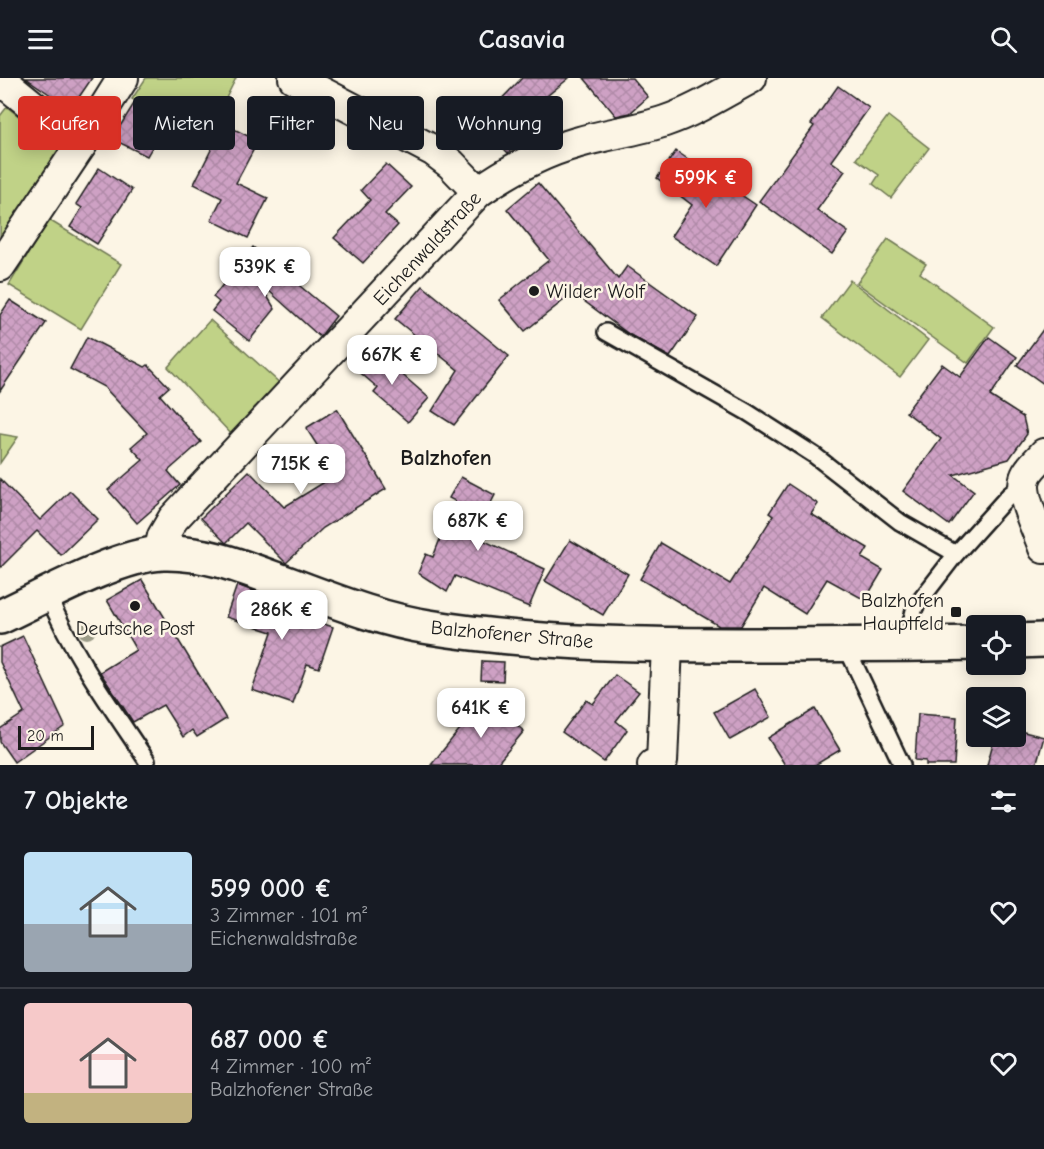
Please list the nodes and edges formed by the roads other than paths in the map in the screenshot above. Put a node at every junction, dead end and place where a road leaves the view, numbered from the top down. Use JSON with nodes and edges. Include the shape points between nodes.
{"nodes":[{"id":1,"x":123,"y":78,"type":"edge"},
{"id":2,"x":294,"y":78,"type":"edge"},
{"id":3,"x":751,"y":78,"type":"edge"},
{"id":4,"x":0,"y":79,"type":"edge"},
{"id":5,"x":21,"y":96,"type":"edge"},
{"id":6,"x":112,"y":96,"type":"edge"},
{"id":7,"x":78,"y":150,"type":"edge"},
{"id":8,"x":478,"y":192,"type":"junction"},
{"id":9,"x":0,"y":266,"type":"edge"},
{"id":10,"x":606,"y":332,"type":"dead end"},
{"id":11,"x":1044,"y":454,"type":"edge"},
{"id":12,"x":1023,"y":484,"type":"junction"},
{"id":13,"x":1044,"y":548,"type":"edge"},
{"id":14,"x":159,"y":553,"type":"junction"},
{"id":15,"x":956,"y":554,"type":"junction"},
{"id":16,"x":48,"y":595,"type":"junction"},
{"id":17,"x":0,"y":617,"type":"edge"},
{"id":18,"x":1044,"y":640,"type":"edge"},
{"id":19,"x":1026,"y":641,"type":"edge"},
{"id":20,"x":966,"y":643,"type":"edge"},
{"id":21,"x":845,"y":644,"type":"junction"},
{"id":22,"x":667,"y":645,"type":"junction"},
{"id":23,"x":905,"y":645,"type":"junction"},
{"id":24,"x":147,"y":761,"type":"dead end"},
{"id":25,"x":659,"y":764,"type":"edge"},
{"id":26,"x":902,"y":765,"type":"edge"}],
"edges":[{"from":1,"to":6,"type":"street"},
{"from":2,"to":8,"type":"street","via":[[434,151]]},
{"from":3,"to":8,"type":"street","name":"Eichenwaldstraße","via":[[666,121],[551,151],[510,170]]},
{"from":4,"to":5,"type":"street"},
{"from":7,"to":9,"type":"street"},
{"from":8,"to":14,"type":"street","name":"Eichenwaldstraße","via":[[173,519]]},
{"from":10,"to":15,"type":"lane","via":[[814,454],[900,522]]},
{"from":11,"to":12,"type":"street","via":[[1026,474]]},
{"from":12,"to":13,"type":"street"},
{"from":12,"to":15,"type":"lane"},
{"from":14,"to":16,"type":"street","name":"Balzhofener Straße","via":[[123,561]]},
{"from":14,"to":22,"type":"street","name":"Balzhofener Straße","via":[[222,560],[351,606],[425,627],[520,639]]},
{"from":15,"to":23,"type":"lane","via":[[915,607]]},
{"from":16,"to":17,"type":"street","name":"Balzhofener Straße"},
{"from":16,"to":24,"type":"lane","via":[[84,667]]},
{"from":18,"to":19,"type":"street"},
{"from":20,"to":23,"type":"street","name":"Balzhofener Straße"},
{"from":21,"to":22,"type":"street","name":"Balzhofener Straße"},
{"from":21,"to":23,"type":"street","name":"Balzhofener Straße"},
{"from":21,"to":26,"type":"lane"},
{"from":22,"to":25,"type":"street"}]}
